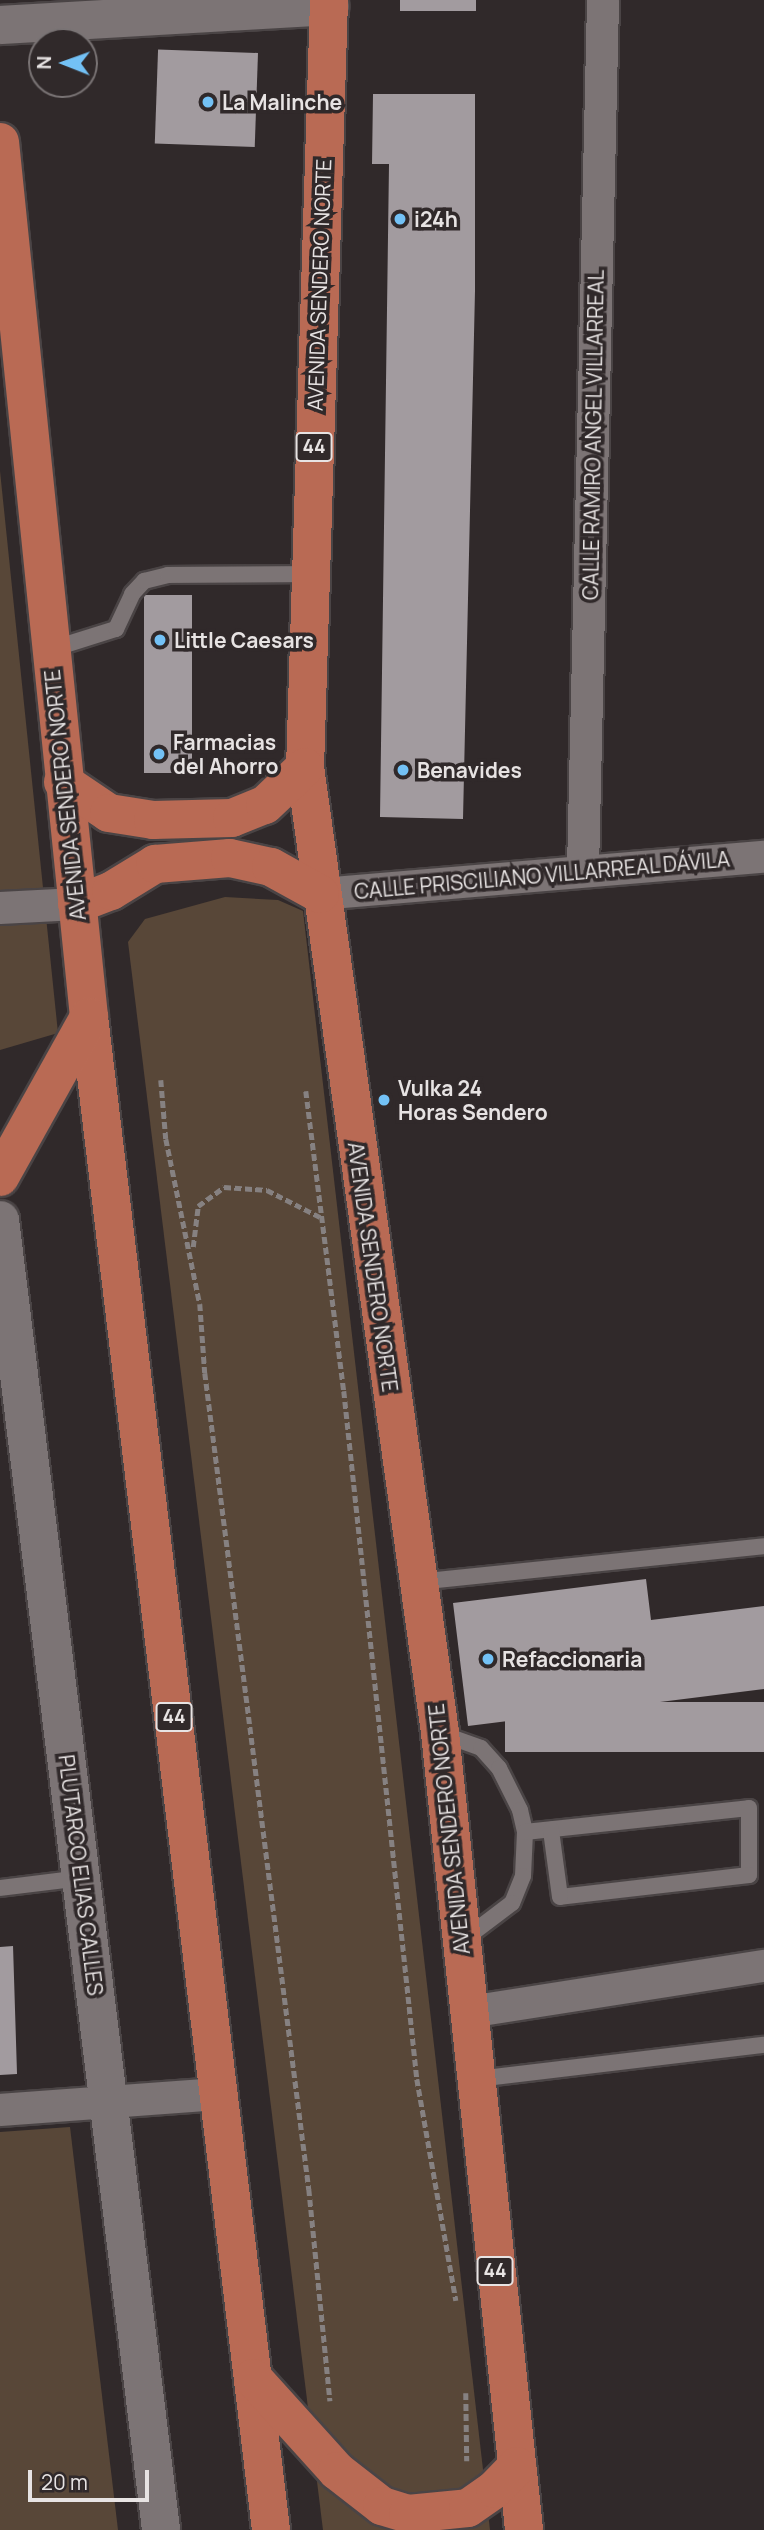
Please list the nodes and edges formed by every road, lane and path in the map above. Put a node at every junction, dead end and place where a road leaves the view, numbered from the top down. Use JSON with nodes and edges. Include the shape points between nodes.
{"nodes":[{"id":1,"x":603,"y":0,"type":"edge"},
{"id":2,"x":329,"y":3,"type":"edge"},
{"id":3,"x":0,"y":24,"type":"edge"},
{"id":4,"x":0,"y":142,"type":"edge"},
{"id":5,"x":311,"y":574,"type":"junction"},
{"id":6,"x":50,"y":649,"type":"junction"},
{"id":7,"x":305,"y":767,"type":"junction"},
{"id":8,"x":63,"y":782,"type":"junction"},
{"id":9,"x":764,"y":857,"type":"edge"},
{"id":10,"x":583,"y":870,"type":"junction"},
{"id":11,"x":320,"y":894,"type":"junction"},
{"id":12,"x":76,"y":904,"type":"junction"},
{"id":13,"x":0,"y":908,"type":"edge"},
{"id":14,"x":89,"y":1017,"type":"junction"},
{"id":15,"x":161,"y":1080,"type":"dead end"},
{"id":16,"x":306,"y":1087,"type":"dead end"},
{"id":17,"x":0,"y":1177,"type":"edge"},
{"id":18,"x":322,"y":1218,"type":"junction"},
{"id":19,"x":0,"y":1220,"type":"edge"},
{"id":20,"x":192,"y":1251,"type":"junction"},
{"id":21,"x":764,"y":1546,"type":"edge"},
{"id":22,"x":418,"y":1582,"type":"junction"},
{"id":23,"x":440,"y":1733,"type":"junction"},
{"id":24,"x":551,"y":1830,"type":"junction"},
{"id":25,"x":525,"y":1832,"type":"junction"},
{"id":26,"x":82,"y":1878,"type":"junction"},
{"id":27,"x":0,"y":1888,"type":"edge"},
{"id":28,"x":461,"y":1941,"type":"junction"},
{"id":29,"x":764,"y":1966,"type":"edge"},
{"id":30,"x":469,"y":2012,"type":"junction"},
{"id":31,"x":764,"y":2045,"type":"edge"},
{"id":32,"x":477,"y":2079,"type":"junction"},
{"id":33,"x":219,"y":2094,"type":"junction"},
{"id":34,"x":110,"y":2102,"type":"junction"},
{"id":35,"x":0,"y":2110,"type":"edge"},
{"id":36,"x":458,"y":2311,"type":"dead end"},
{"id":37,"x":253,"y":2378,"type":"junction"},
{"id":38,"x":466,"y":2378,"type":"dead end"},
{"id":39,"x":331,"y":2407,"type":"dead end"},
{"id":40,"x":517,"y":2466,"type":"junction"},
{"id":41,"x":468,"y":2508,"type":"junction"},
{"id":42,"x":161,"y":2530,"type":"edge"},
{"id":43,"x":271,"y":2530,"type":"edge"},
{"id":44,"x":524,"y":2530,"type":"edge"}],
"edges":[{"from":1,"to":10,"type":"street","name":"CALLE RAMIRO ANGEL VILLARREAL"},
{"from":2,"to":3,"type":"street"},
{"from":2,"to":5,"type":"main road","name":"AVENIDA SENDERO NORTE","number":"44"},
{"from":4,"to":6,"type":"main road","name":"AVENIDA SENDERO NORTE","number":"44"},
{"from":5,"to":6,"type":"lane","via":[[168,575],[144,581],[132,594],[116,629]]},
{"from":5,"to":7,"type":"main road","name":"AVENIDA SENDERO NORTE","number":"44"},
{"from":6,"to":8,"type":"main road","name":"AVENIDA SENDERO NORTE","number":"44"},
{"from":7,"to":8,"type":"main road","via":[[265,805],[232,818],[153,820],[109,813]]},
{"from":7,"to":11,"type":"main road","name":"AVENIDA SENDERO NORTE","number":"44"},
{"from":8,"to":12,"type":"main road","name":"AVENIDA SENDERO NORTE","number":"44"},
{"from":9,"to":10,"type":"street","name":"CALLE PRISCILIANO VILLARREAL DÁVILA"},
{"from":10,"to":11,"type":"street","name":"CALLE PRISCILIANO VILLARREAL DÁVILA"},
{"from":11,"to":12,"type":"main road","via":[[271,867],[230,858],[155,864],[111,891]]},
{"from":11,"to":22,"type":"main road","name":"AVENIDA SENDERO NORTE","number":"44"},
{"from":12,"to":13,"type":"street"},
{"from":12,"to":14,"type":"main road","name":"AVENIDA SENDERO NORTE","number":"44"},
{"from":14,"to":17,"type":"main road"},
{"from":14,"to":33,"type":"main road","name":"AVENIDA SENDERO NORTE","number":"44"},
{"from":15,"to":20,"type":"path","via":[[166,1139]]},
{"from":16,"to":18,"type":"path"},
{"from":18,"to":20,"type":"path","via":[[267,1190],[225,1187],[198,1206]]},
{"from":18,"to":36,"type":"path","via":[[417,2079]]},
{"from":19,"to":26,"type":"street","name":"PLUTARCO ELIAS CALLES"},
{"from":20,"to":39,"type":"path","via":[[309,2189]]},
{"from":21,"to":22,"type":"lane"},
{"from":22,"to":23,"type":"main road","name":"AVENIDA SENDERO NORTE","number":"44"},
{"from":23,"to":25,"type":"lane","via":[[481,1748],[499,1768],[520,1810]]},
{"from":23,"to":28,"type":"main road","name":"AVENIDA SENDERO NORTE","number":"44"},
{"from":24,"to":24,"type":"lane","via":[[749,1808],[749,1875],[560,1897]]},
{"from":24,"to":25,"type":"lane"},
{"from":25,"to":28,"type":"lane","via":[[523,1876],[512,1903]]},
{"from":26,"to":27,"type":"lane"},
{"from":26,"to":34,"type":"street","name":"PLUTARCO ELIAS CALLES"},
{"from":28,"to":30,"type":"main road","name":"AVENIDA SENDERO NORTE","number":"44"},
{"from":29,"to":30,"type":"street"},
{"from":30,"to":32,"type":"main road","name":"AVENIDA SENDERO NORTE","number":"44"},
{"from":31,"to":32,"type":"lane"},
{"from":32,"to":40,"type":"main road","name":"AVENIDA SENDERO NORTE","number":"44"},
{"from":33,"to":34,"type":"street"},
{"from":33,"to":37,"type":"main road","name":"AVENIDA SENDERO NORTE","number":"44"},
{"from":34,"to":35,"type":"street"},
{"from":34,"to":42,"type":"street","name":"PLUTARCO ELIAS CALLES"},
{"from":37,"to":41,"type":"main road","via":[[362,2494],[408,2514]]},
{"from":37,"to":43,"type":"main road","name":"AVENIDA SENDERO NORTE","number":"44"},
{"from":38,"to":41,"type":"path"},
{"from":40,"to":41,"type":"main road"},
{"from":40,"to":44,"type":"main road","name":"AVENIDA SENDERO NORTE","number":"44"}]}
